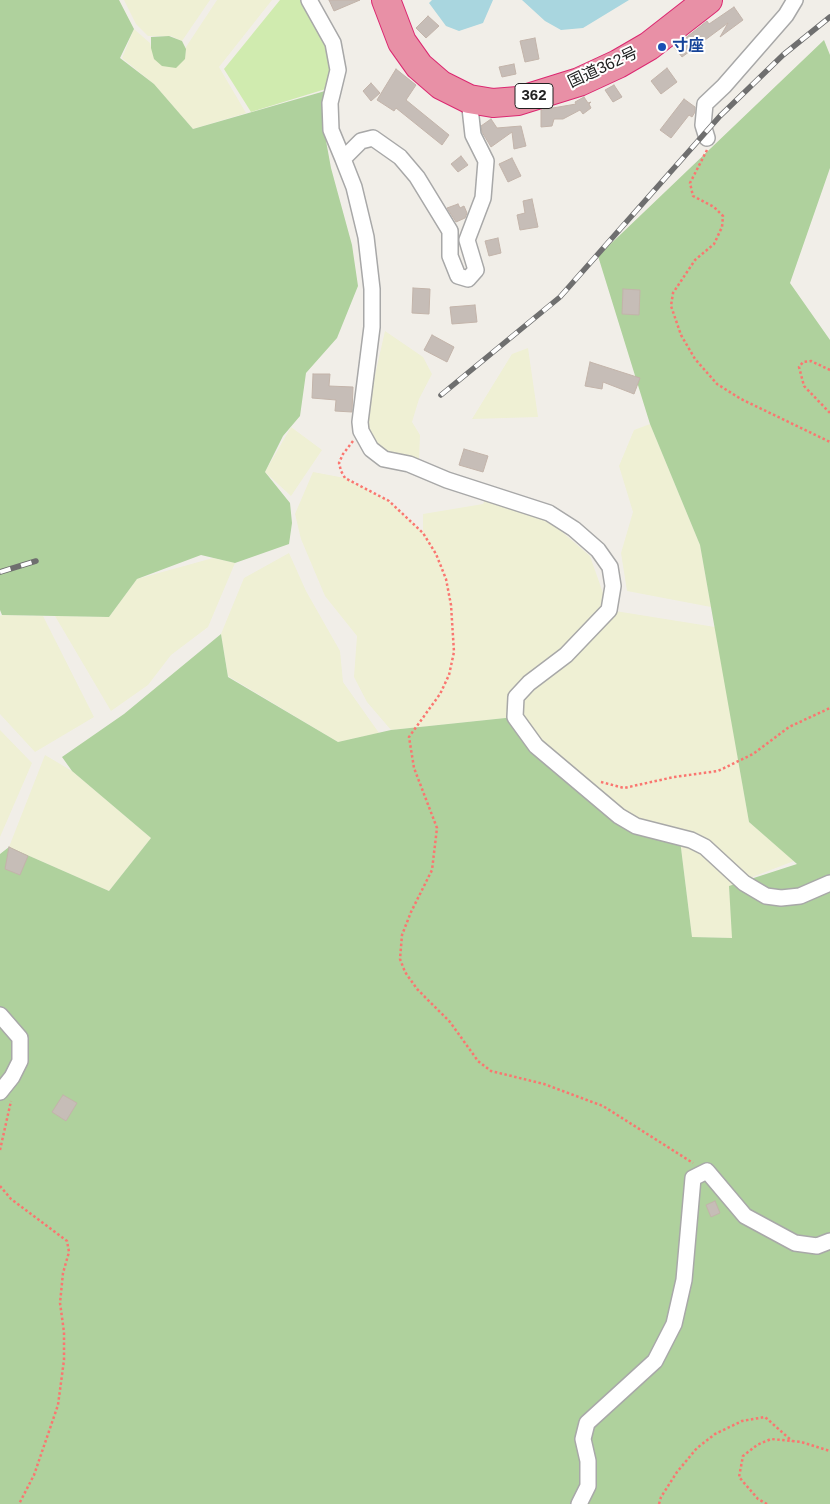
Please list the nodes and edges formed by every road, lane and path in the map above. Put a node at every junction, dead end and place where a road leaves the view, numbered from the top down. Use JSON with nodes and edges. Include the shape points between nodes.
{"nodes":[{"id":1,"x":309,"y":0,"type":"edge"},
{"id":2,"x":386,"y":0,"type":"edge"},
{"id":3,"x":708,"y":0,"type":"edge"},
{"id":4,"x":795,"y":0,"type":"edge"},
{"id":5,"x":469,"y":99,"type":"junction"},
{"id":6,"x":707,"y":138,"type":"joint"},
{"id":7,"x":343,"y":160,"type":"junction"},
{"id":8,"x":830,"y":370,"type":"edge"},
{"id":9,"x":830,"y":413,"type":"edge"},
{"id":10,"x":361,"y":431,"type":"junction"},
{"id":11,"x":830,"y":442,"type":"edge"},
{"id":12,"x":830,"y":708,"type":"edge"},
{"id":13,"x":596,"y":779,"type":"dead end"},
{"id":14,"x":830,"y":883,"type":"edge"},
{"id":15,"x":0,"y":1014,"type":"edge"},
{"id":16,"x":12,"y":1077,"type":"junction"},
{"id":17,"x":0,"y":1092,"type":"edge"},
{"id":18,"x":0,"y":1150,"type":"edge"},
{"id":19,"x":707,"y":1171,"type":"junction"},
{"id":20,"x":0,"y":1186,"type":"edge"},
{"id":21,"x":830,"y":1241,"type":"edge"},
{"id":22,"x":792,"y":1441,"type":"junction"},
{"id":23,"x":830,"y":1451,"type":"edge"},
{"id":24,"x":19,"y":1504,"type":"edge"},
{"id":25,"x":579,"y":1504,"type":"edge"},
{"id":26,"x":659,"y":1504,"type":"edge"},
{"id":27,"x":767,"y":1504,"type":"edge"}],
"edges":[{"from":1,"to":7,"type":"street","via":[[333,43],[338,70],[330,103],[331,130]]},
{"from":2,"to":5,"type":"highway","name":"国道362号","number":"362","via":[[402,42],[419,66],[441,85]]},
{"from":3,"to":5,"type":"highway","name":"国道362号","number":"362","via":[[649,46],[579,82],[518,101],[493,103]]},
{"from":4,"to":6,"type":"street","via":[[786,15],[705,104],[703,125]]},
{"from":5,"to":7,"type":"street","via":[[473,134],[486,161],[482,198],[467,240],[476,270],[468,279],[458,276],[450,256],[450,231],[400,158],[373,138],[361,141]]},
{"from":6,"to":11,"type":"path","via":[[706,153],[690,183],[693,196],[723,216],[722,227],[714,244],[695,260],[674,293],[671,306],[681,335],[695,359],[717,384]]},
{"from":7,"to":10,"type":"street","via":[[354,187],[366,237],[372,289],[372,327]]},
{"from":8,"to":9,"type":"path","via":[[811,361],[798,367],[804,386]]},
{"from":10,"to":14,"type":"street","via":[[371,448],[384,459],[409,464],[447,480],[549,513],[598,550],[610,567],[613,586],[609,610],[566,655],[516,697],[515,717],[536,746],[619,816],[636,826],[691,840],[744,883],[766,896],[800,896]]},
{"from":10,"to":19,"type":"path","via":[[343,454],[339,463],[341,471],[345,478],[389,501],[423,532],[446,579],[451,605],[454,652],[449,675],[440,694],[409,737],[414,768],[437,828],[432,870],[402,935],[400,958],[405,972],[450,1022],[478,1061],[491,1071],[544,1084],[603,1106]]},
{"from":12,"to":13,"type":"path","via":[[789,727],[753,754],[718,771],[624,788]]},
{"from":15,"to":16,"type":"street","via":[[20,1038],[20,1061]]},
{"from":16,"to":17,"type":"street"},
{"from":16,"to":18,"type":"path","via":[[9,1115]]},
{"from":19,"to":21,"type":"street","via":[[746,1216],[795,1243],[817,1246]]},
{"from":19,"to":25,"type":"street","via":[[692,1178],[684,1280],[674,1324],[655,1360],[587,1423],[583,1439],[588,1461],[588,1486]]},
{"from":20,"to":24,"type":"path","via":[[11,1199],[67,1241],[69,1252],[60,1303],[64,1360],[58,1405],[44,1450]]},
{"from":22,"to":23,"type":"path"},
{"from":22,"to":26,"type":"path","via":[[765,1417],[742,1421],[715,1434],[697,1448],[677,1472]]},
{"from":22,"to":27,"type":"path","via":[[771,1439],[744,1456],[739,1477],[758,1499]]}]}
